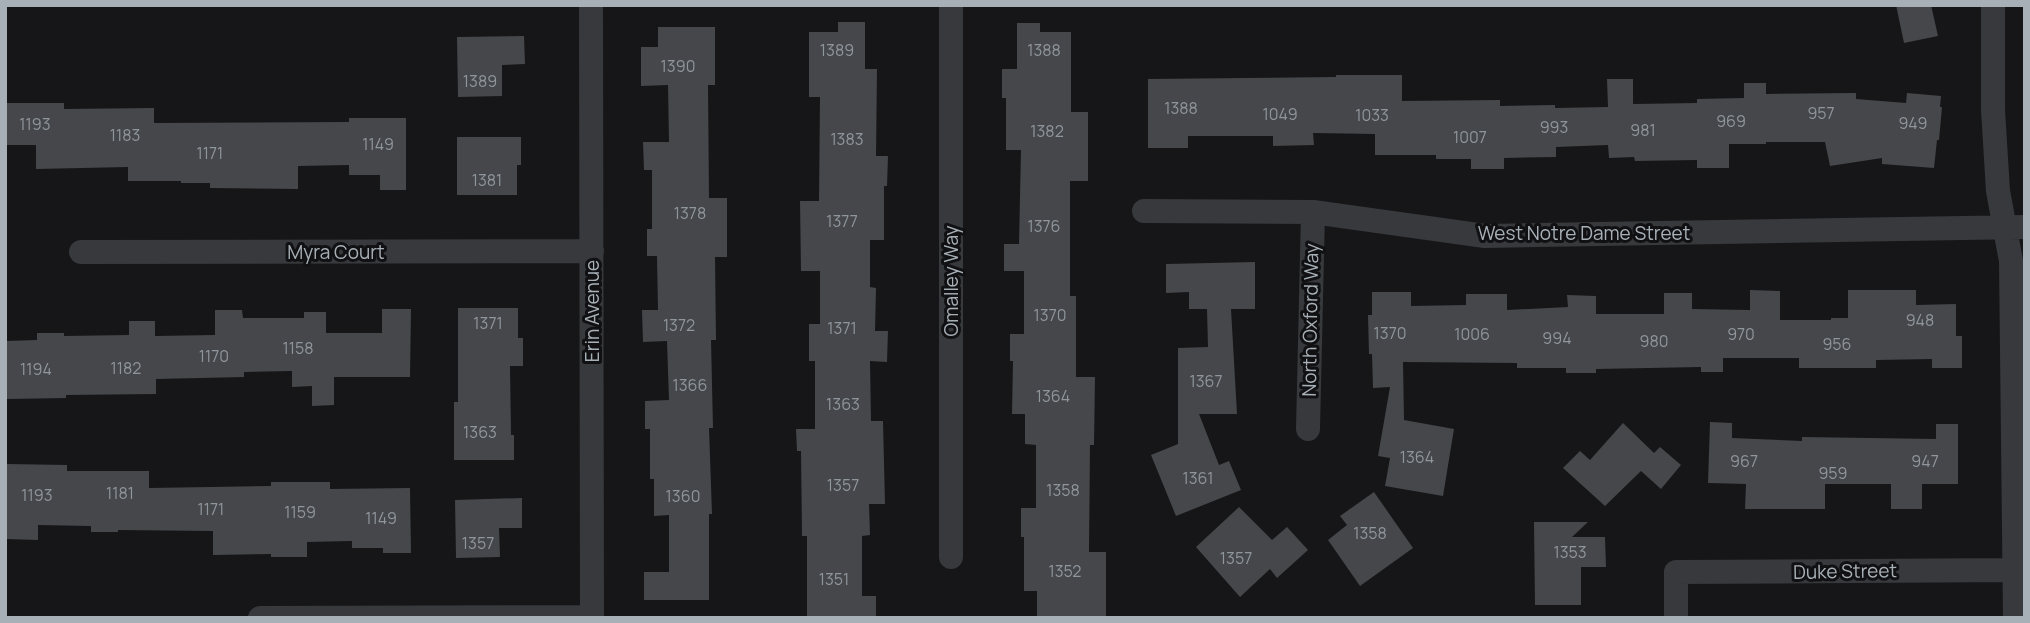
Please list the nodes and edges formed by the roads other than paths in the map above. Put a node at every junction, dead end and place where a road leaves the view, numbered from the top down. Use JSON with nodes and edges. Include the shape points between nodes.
{"nodes":[{"id":1,"x":591,"y":5,"type":"edge"},
{"id":2,"x":951,"y":5,"type":"edge"},
{"id":3,"x":1993,"y":5,"type":"edge"},
{"id":4,"x":1144,"y":211,"type":"dead end"},
{"id":5,"x":1313,"y":212,"type":"junction"},
{"id":6,"x":2015,"y":227,"type":"edge"},
{"id":7,"x":592,"y":251,"type":"junction"},
{"id":8,"x":80,"y":252,"type":"dead end"},
{"id":9,"x":1308,"y":429,"type":"dead end"},
{"id":10,"x":951,"y":557,"type":"dead end"},
{"id":11,"x":2015,"y":570,"type":"junction"},
{"id":12,"x":592,"y":617,"type":"edge"},
{"id":13,"x":260,"y":618,"type":"edge"},
{"id":14,"x":1676,"y":618,"type":"edge"},
{"id":15,"x":2015,"y":618,"type":"edge"}],
"edges":[{"from":1,"to":7,"type":"street","name":"Erin Avenue"},
{"from":2,"to":10,"type":"street","name":"Omalley Way"},
{"from":3,"to":6,"type":"street","via":[[1998,191]]},
{"from":4,"to":5,"type":"street","name":"West Notre Dame Street"},
{"from":5,"to":6,"type":"street","name":"West Notre Dame Street","via":[[1485,236]]},
{"from":5,"to":9,"type":"street","name":"North Oxford Way"},
{"from":6,"to":11,"type":"street","via":[[2011,261]]},
{"from":7,"to":8,"type":"street","name":"Myra Court"},
{"from":7,"to":12,"type":"street","name":"Erin Avenue"},
{"from":11,"to":14,"type":"street","name":"Duke Street","via":[[1676,572]]},
{"from":11,"to":15,"type":"street"},
{"from":12,"to":13,"type":"street"}]}
